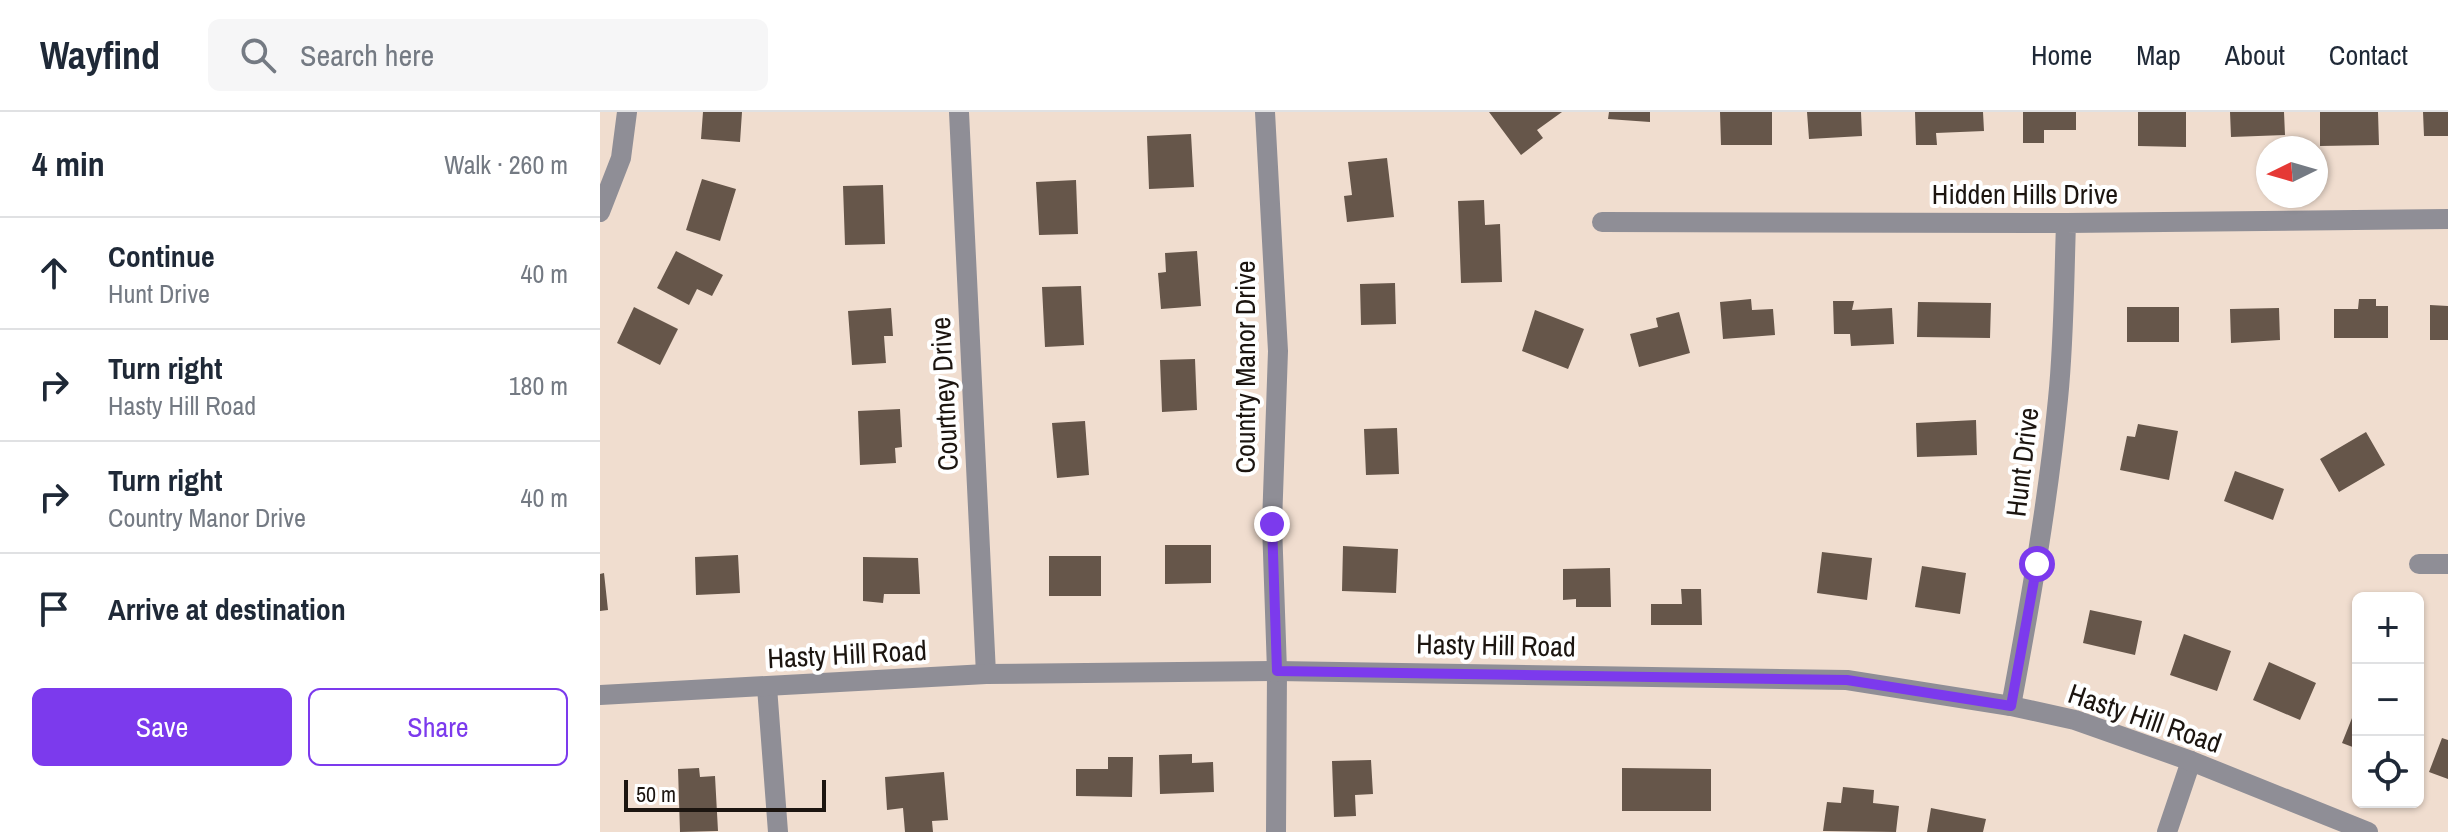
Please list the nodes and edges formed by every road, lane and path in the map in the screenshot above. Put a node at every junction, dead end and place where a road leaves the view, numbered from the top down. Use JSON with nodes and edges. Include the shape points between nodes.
{"nodes":[{"id":1,"x":627,"y":112,"type":"edge"},
{"id":2,"x":959,"y":112,"type":"edge"},
{"id":3,"x":1265,"y":112,"type":"edge"},
{"id":4,"x":600,"y":212,"type":"edge"},
{"id":5,"x":2448,"y":219,"type":"edge"},
{"id":6,"x":1602,"y":222,"type":"dead end"},
{"id":7,"x":2066,"y":223,"type":"junction"},
{"id":8,"x":2419,"y":564,"type":"dead end"},
{"id":9,"x":2448,"y":564,"type":"edge"},
{"id":10,"x":1277,"y":671,"type":"junction"},
{"id":11,"x":986,"y":674,"type":"junction"},
{"id":12,"x":767,"y":687,"type":"junction"},
{"id":13,"x":600,"y":695,"type":"edge"},
{"id":14,"x":2011,"y":706,"type":"junction"},
{"id":15,"x":2191,"y":761,"type":"junction"},
{"id":16,"x":778,"y":832,"type":"edge"},
{"id":17,"x":1276,"y":832,"type":"edge"},
{"id":18,"x":2167,"y":832,"type":"edge"},
{"id":19,"x":2368,"y":832,"type":"edge"}],
"edges":[{"from":1,"to":4,"type":"street","via":[[621,158]]},
{"from":2,"to":11,"type":"street","name":"Courtney Drive"},
{"from":3,"to":10,"type":"street","name":"Country Manor Drive","via":[[1278,351],[1272,524]]},
{"from":5,"to":7,"type":"street","name":"Hidden Hills Drive"},
{"from":6,"to":7,"type":"street","name":"Hidden Hills Drive"},
{"from":7,"to":14,"type":"street","name":"Hunt Drive","via":[[2058,399],[2037,564]]},
{"from":8,"to":9,"type":"street"},
{"from":10,"to":11,"type":"street","name":"Hasty Hill Road"},
{"from":10,"to":14,"type":"street","name":"Hasty Hill Road","via":[[1847,680]]},
{"from":10,"to":17,"type":"street","name":"Country Manor Drive"},
{"from":11,"to":12,"type":"street","name":"Hasty Hill Road"},
{"from":12,"to":13,"type":"street","name":"Hasty Hill Road"},
{"from":12,"to":16,"type":"street"},
{"from":14,"to":15,"type":"street","name":"Hasty Hill Road","via":[[2075,720]]},
{"from":15,"to":18,"type":"street"},
{"from":15,"to":19,"type":"street","name":"Hasty Hill Road"}]}
